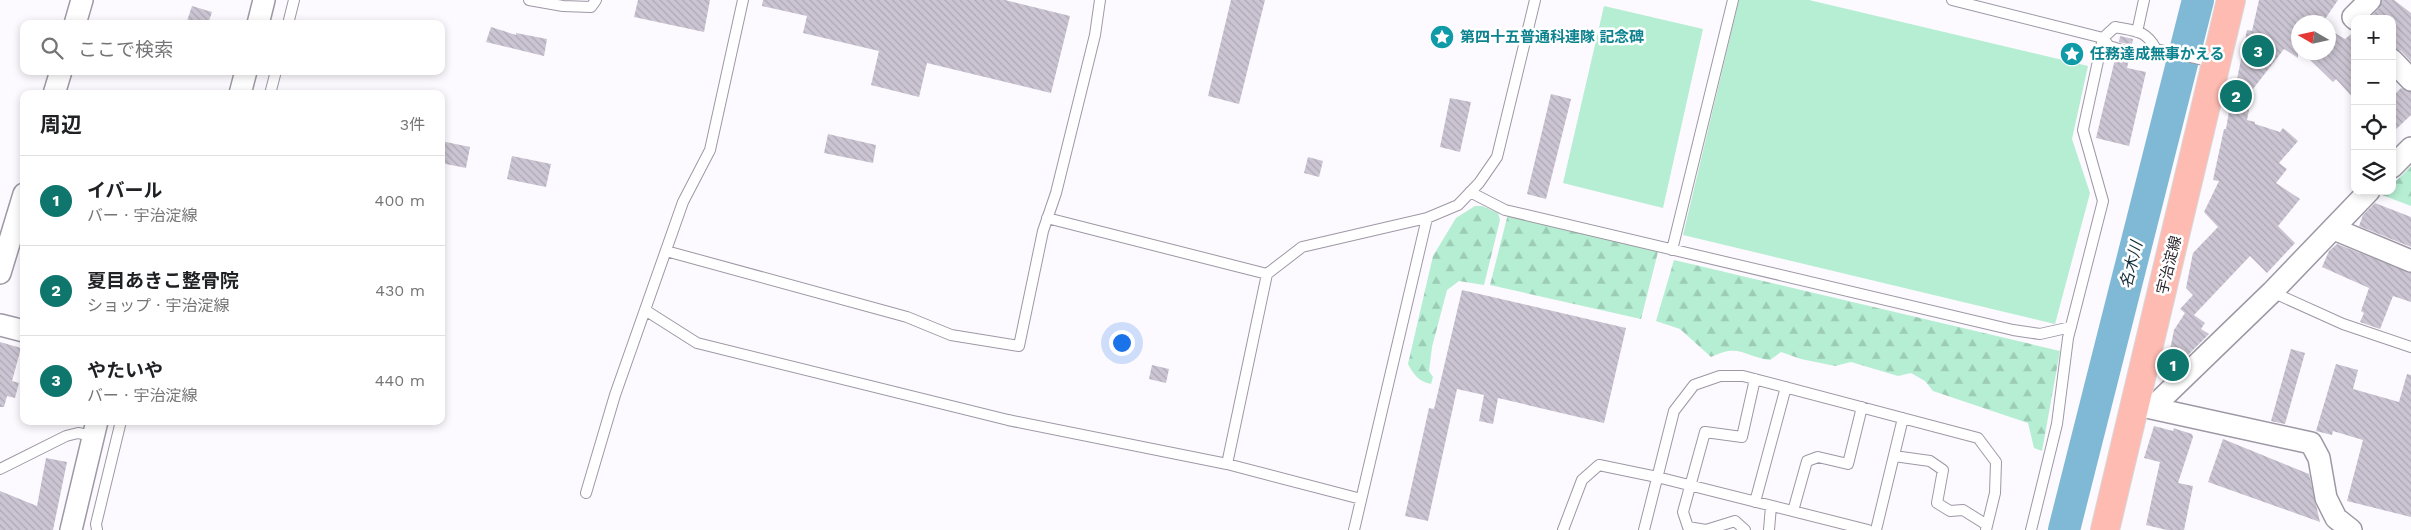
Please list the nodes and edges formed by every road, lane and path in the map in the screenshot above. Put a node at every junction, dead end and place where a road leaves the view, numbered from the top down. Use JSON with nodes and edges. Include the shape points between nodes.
{"nodes":[{"id":1,"x":82,"y":0,"type":"edge"},
{"id":2,"x":264,"y":0,"type":"edge"},
{"id":3,"x":294,"y":0,"type":"edge"},
{"id":4,"x":529,"y":0,"type":"edge"},
{"id":5,"x":596,"y":0,"type":"edge"},
{"id":6,"x":743,"y":0,"type":"edge"},
{"id":7,"x":1100,"y":0,"type":"edge"},
{"id":8,"x":1535,"y":0,"type":"edge"},
{"id":9,"x":1733,"y":0,"type":"edge"},
{"id":10,"x":1952,"y":0,"type":"edge"},
{"id":11,"x":2144,"y":0,"type":"edge"},
{"id":12,"x":2231,"y":0,"type":"edge"},
{"id":13,"x":2370,"y":0,"type":"edge"},
{"id":14,"x":2355,"y":15,"type":"edge"},
{"id":15,"x":76,"y":20,"type":"edge"},
{"id":16,"x":259,"y":20,"type":"edge"},
{"id":17,"x":289,"y":20,"type":"edge"},
{"id":18,"x":2137,"y":32,"type":"junction"},
{"id":19,"x":2103,"y":38,"type":"junction"},
{"id":20,"x":2156,"y":49,"type":"junction"},
{"id":21,"x":2205,"y":60,"type":"junction"},
{"id":22,"x":2396,"y":64,"type":"edge"},
{"id":23,"x":60,"y":75,"type":"edge"},
{"id":24,"x":245,"y":75,"type":"edge"},
{"id":25,"x":275,"y":75,"type":"edge"},
{"id":26,"x":2411,"y":80,"type":"edge"},
{"id":27,"x":55,"y":90,"type":"edge"},
{"id":28,"x":241,"y":90,"type":"edge"},
{"id":29,"x":271,"y":90,"type":"edge"},
{"id":30,"x":2411,"y":148,"type":"edge"},
{"id":31,"x":2396,"y":163,"type":"edge"},
{"id":32,"x":1470,"y":192,"type":"junction"},
{"id":33,"x":2366,"y":195,"type":"edge"},
{"id":34,"x":20,"y":207,"type":"edge"},
{"id":35,"x":1047,"y":218,"type":"junction"},
{"id":36,"x":1427,"y":218,"type":"junction"},
{"id":37,"x":2334,"y":229,"type":"junction"},
{"id":38,"x":1672,"y":250,"type":"junction"},
{"id":39,"x":666,"y":251,"type":"junction"},
{"id":40,"x":2411,"y":261,"type":"edge"},
{"id":41,"x":0,"y":273,"type":"edge"},
{"id":42,"x":1267,"y":274,"type":"junction"},
{"id":43,"x":2272,"y":292,"type":"junction"},
{"id":44,"x":645,"y":310,"type":"junction"},
{"id":45,"x":0,"y":325,"type":"edge"},
{"id":46,"x":2071,"y":327,"type":"junction"},
{"id":47,"x":20,"y":330,"type":"edge"},
{"id":48,"x":2411,"y":347,"type":"edge"},
{"id":49,"x":1755,"y":379,"type":"junction"},
{"id":50,"x":1786,"y":388,"type":"junction"},
{"id":51,"x":1862,"y":407,"type":"junction"},
{"id":52,"x":2144,"y":407,"type":"junction"},
{"id":53,"x":1903,"y":418,"type":"junction"},
{"id":54,"x":119,"y":425,"type":"edge"},
{"id":55,"x":95,"y":429,"type":"edge"},
{"id":56,"x":1894,"y":456,"type":"junction"},
{"id":57,"x":1227,"y":464,"type":"junction"},
{"id":58,"x":0,"y":469,"type":"edge"},
{"id":59,"x":1657,"y":477,"type":"junction"},
{"id":60,"x":1691,"y":485,"type":"junction"},
{"id":61,"x":586,"y":493,"type":"dead end"},
{"id":62,"x":1361,"y":498,"type":"junction"},
{"id":63,"x":1755,"y":502,"type":"junction"},
{"id":64,"x":1771,"y":506,"type":"junction"},
{"id":65,"x":1793,"y":511,"type":"junction"},
{"id":66,"x":1987,"y":527,"type":"edge"},
{"id":67,"x":71,"y":530,"type":"edge"},
{"id":68,"x":97,"y":530,"type":"edge"},
{"id":69,"x":1354,"y":530,"type":"edge"},
{"id":70,"x":1563,"y":530,"type":"edge"},
{"id":71,"x":1644,"y":530,"type":"edge"},
{"id":72,"x":1745,"y":530,"type":"edge"},
{"id":73,"x":1769,"y":530,"type":"edge"},
{"id":74,"x":1868,"y":530,"type":"edge"},
{"id":75,"x":1876,"y":530,"type":"edge"},
{"id":76,"x":2031,"y":530,"type":"edge"},
{"id":77,"x":2105,"y":530,"type":"edge"},
{"id":78,"x":2351,"y":530,"type":"edge"}],
"edges":[{"from":1,"to":15,"type":"street"},
{"from":2,"to":16,"type":"street"},
{"from":3,"to":17,"type":"lane"},
{"from":4,"to":5,"type":"lane","via":[[591,7]]},
{"from":6,"to":39,"type":"lane","via":[[710,150],[683,202]]},
{"from":7,"to":35,"type":"lane","via":[[1095,35]]},
{"from":8,"to":32,"type":"lane","via":[[1497,157]]},
{"from":9,"to":38,"type":"lane"},
{"from":10,"to":19,"type":"lane"},
{"from":11,"to":18,"type":"lane"},
{"from":12,"to":21,"type":"main road","name":"宇治淀線"},
{"from":13,"to":14,"type":"street"},
{"from":18,"to":19,"type":"lane","via":[[2115,27]]},
{"from":18,"to":20,"type":"lane","via":[[2150,37]]},
{"from":19,"to":20,"type":"lane","via":[[2109,46],[2129,52],[2146,54]]},
{"from":19,"to":46,"type":"lane","via":[[2084,130],[2103,201]]},
{"from":20,"to":21,"type":"lane"},
{"from":21,"to":52,"type":"main road","name":"宇治淀線"},
{"from":22,"to":26,"type":"street"},
{"from":23,"to":27,"type":"street"},
{"from":24,"to":28,"type":"street"},
{"from":25,"to":29,"type":"lane"},
{"from":30,"to":31,"type":"street"},
{"from":32,"to":36,"type":"lane","via":[[1458,205]]},
{"from":32,"to":38,"type":"lane","via":[[1505,210]]},
{"from":33,"to":37,"type":"street"},
{"from":34,"to":41,"type":"street"},
{"from":35,"to":39,"type":"lane","via":[[1018,346],[951,335],[906,317]]},
{"from":35,"to":42,"type":"lane"},
{"from":36,"to":42,"type":"lane","via":[[1302,247]]},
{"from":36,"to":62,"type":"lane"},
{"from":37,"to":40,"type":"street"},
{"from":37,"to":43,"type":"street"},
{"from":38,"to":46,"type":"lane","via":[[2013,330],[2040,334]]},
{"from":39,"to":44,"type":"lane"},
{"from":42,"to":57,"type":"lane"},
{"from":43,"to":48,"type":"lane","via":[[2343,324]]},
{"from":43,"to":52,"type":"street"},
{"from":44,"to":57,"type":"lane","via":[[697,343],[1008,420]]},
{"from":44,"to":61,"type":"lane"},
{"from":45,"to":47,"type":"street"},
{"from":46,"to":76,"type":"lane","via":[[2057,424]]},
{"from":49,"to":50,"type":"lane"},
{"from":49,"to":59,"type":"lane","via":[[1720,376],[1694,385],[1674,411]]},
{"from":49,"to":60,"type":"lane","via":[[1742,437],[1705,432]]},
{"from":50,"to":51,"type":"lane"},
{"from":50,"to":63,"type":"lane"},
{"from":51,"to":53,"type":"lane"},
{"from":51,"to":65,"type":"lane","via":[[1848,464],[1818,457],[1807,461]]},
{"from":52,"to":77,"type":"main road","name":"宇治淀線"},
{"from":52,"to":78,"type":"street","via":[[2311,443],[2319,458],[2326,498],[2336,518]]},
{"from":53,"to":56,"type":"lane"},
{"from":53,"to":66,"type":"lane","via":[[1978,438],[1996,462],[1995,494]]},
{"from":54,"to":68,"type":"lane"},
{"from":55,"to":58,"type":"lane","via":[[66,436]]},
{"from":55,"to":67,"type":"street"},
{"from":56,"to":66,"type":"lane","via":[[1930,460],[1943,470],[1937,503],[1950,511],[1964,510]]},
{"from":56,"to":75,"type":"lane"},
{"from":57,"to":62,"type":"lane"},
{"from":59,"to":60,"type":"lane"},
{"from":59,"to":70,"type":"lane","via":[[1599,465],[1582,480]]},
{"from":59,"to":71,"type":"lane"},
{"from":60,"to":63,"type":"lane"},
{"from":60,"to":72,"type":"lane","via":[[1683,512],[1688,527],[1706,530],[1735,520]]},
{"from":62,"to":69,"type":"lane"},
{"from":63,"to":64,"type":"lane"},
{"from":64,"to":65,"type":"lane"},
{"from":64,"to":73,"type":"lane"},
{"from":65,"to":74,"type":"lane"}]}
